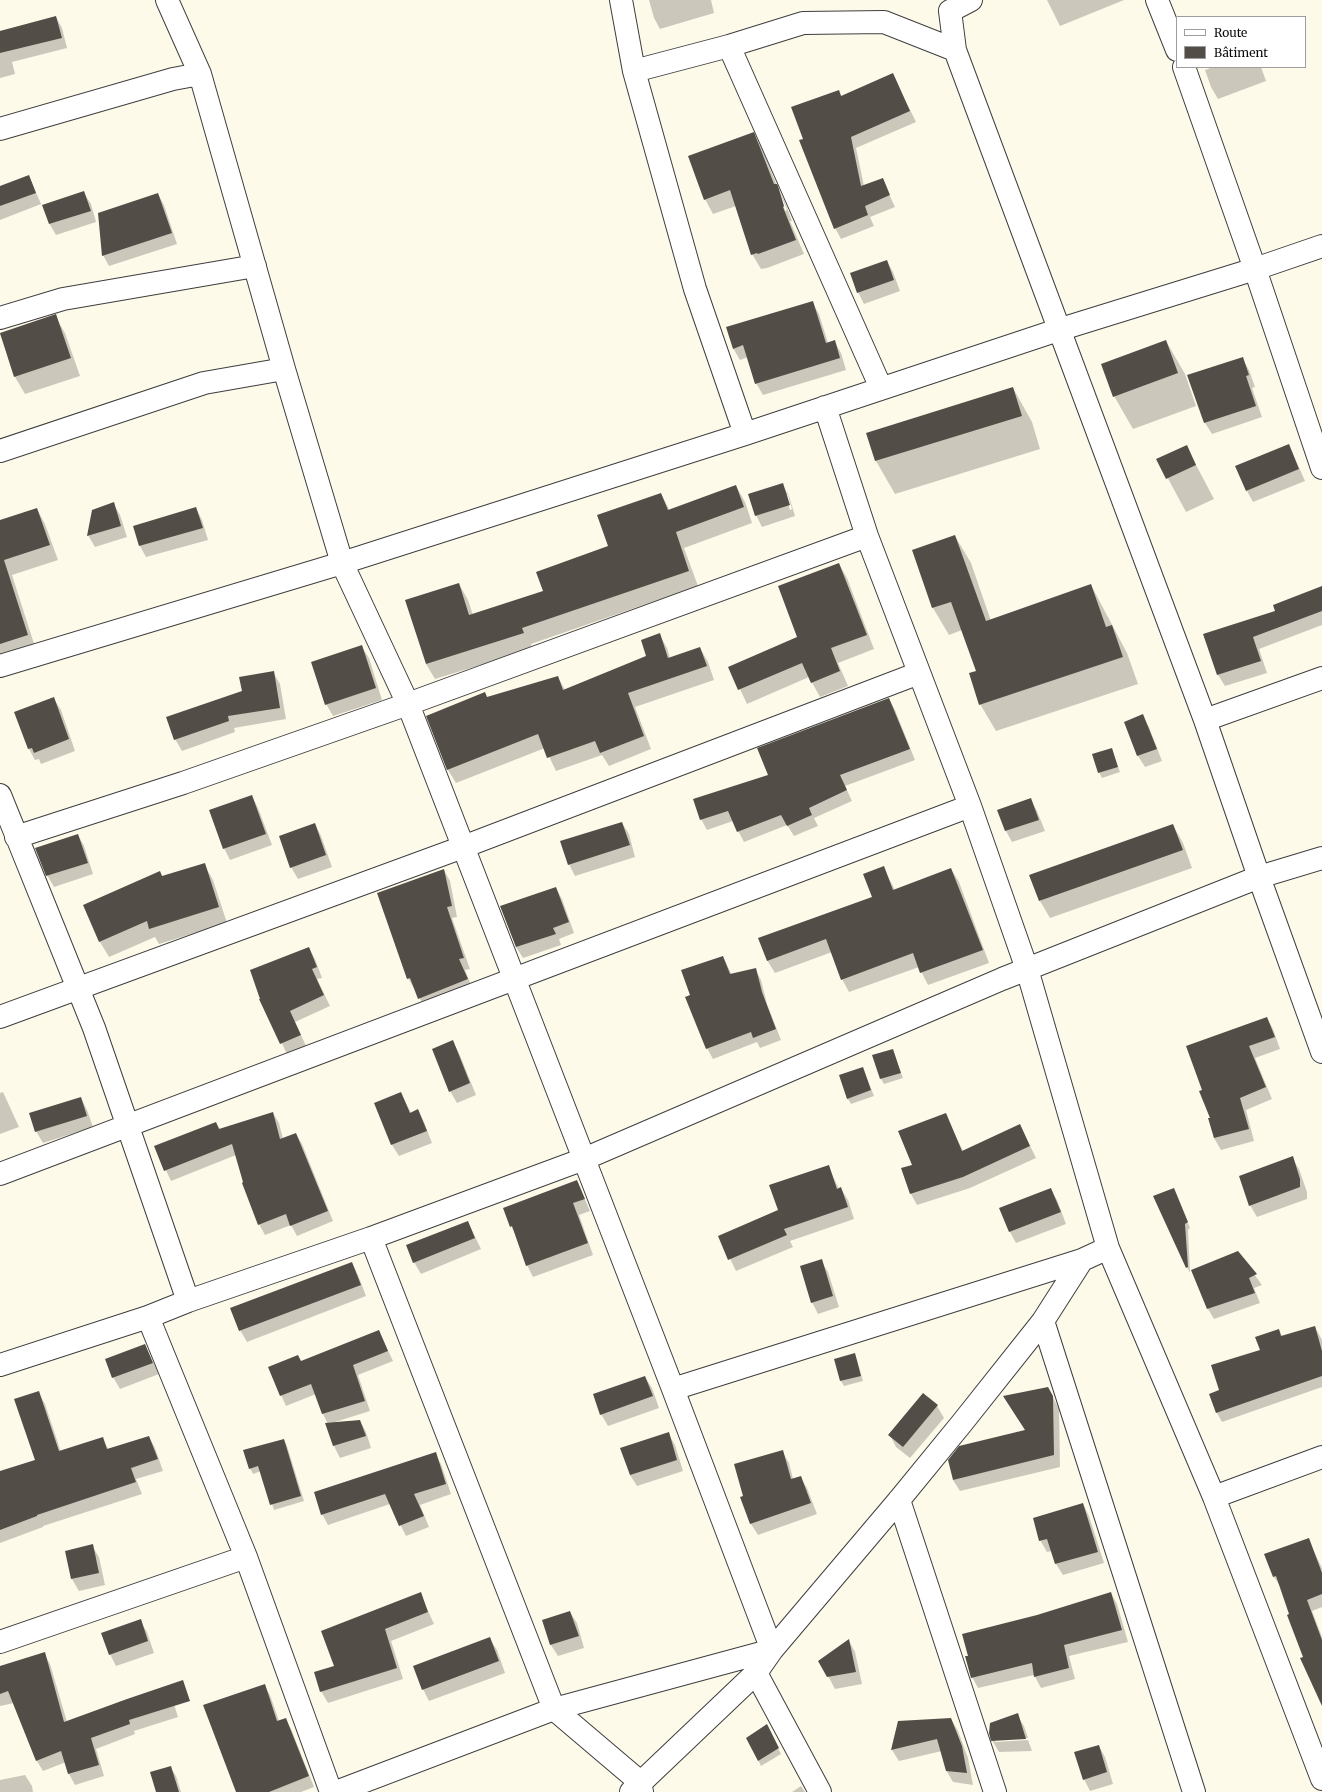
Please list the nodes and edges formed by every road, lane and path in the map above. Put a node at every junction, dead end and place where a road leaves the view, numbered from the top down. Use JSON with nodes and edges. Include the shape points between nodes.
{"nodes":[{"id":1,"x":167,"y":0,"type":"edge"},
{"id":2,"x":621,"y":0,"type":"edge"},
{"id":3,"x":972,"y":0,"type":"edge"},
{"id":4,"x":1157,"y":0,"type":"edge"},
{"id":5,"x":729,"y":46,"type":"junction"},
{"id":6,"x":1176,"y":48,"type":"edge"},
{"id":7,"x":955,"y":50,"type":"junction"},
{"id":8,"x":1184,"y":68,"type":"edge"},
{"id":9,"x":634,"y":71,"type":"junction"},
{"id":10,"x":200,"y":74,"type":"junction"},
{"id":11,"x":0,"y":129,"type":"edge"},
{"id":12,"x":1322,"y":246,"type":"edge"},
{"id":13,"x":255,"y":266,"type":"junction"},
{"id":14,"x":1255,"y":270,"type":"junction"},
{"id":15,"x":0,"y":318,"type":"edge"},
{"id":16,"x":1058,"y":330,"type":"junction"},
{"id":17,"x":284,"y":369,"type":"junction"},
{"id":18,"x":881,"y":388,"type":"junction"},
{"id":19,"x":825,"y":406,"type":"junction"},
{"id":20,"x":745,"y":434,"type":"junction"},
{"id":21,"x":0,"y":451,"type":"edge"},
{"id":22,"x":1322,"y":468,"type":"edge"},
{"id":23,"x":867,"y":536,"type":"junction"},
{"id":24,"x":342,"y":563,"type":"junction"},
{"id":25,"x":0,"y":666,"type":"edge"},
{"id":26,"x":919,"y":673,"type":"junction"},
{"id":27,"x":1322,"y":678,"type":"edge"},
{"id":28,"x":408,"y":704,"type":"junction"},
{"id":29,"x":1205,"y":720,"type":"junction"},
{"id":30,"x":0,"y":795,"type":"edge"},
{"id":31,"x":970,"y":806,"type":"junction"},
{"id":32,"x":16,"y":837,"type":"junction"},
{"id":33,"x":463,"y":848,"type":"junction"},
{"id":34,"x":1322,"y":858,"type":"edge"},
{"id":35,"x":1259,"y":878,"type":"junction"},
{"id":36,"x":1027,"y":969,"type":"junction"},
{"id":37,"x":514,"y":979,"type":"junction"},
{"id":38,"x":77,"y":989,"type":"junction"},
{"id":39,"x":0,"y":1017,"type":"edge"},
{"id":40,"x":1322,"y":1052,"type":"edge"},
{"id":41,"x":128,"y":1125,"type":"junction"},
{"id":42,"x":584,"y":1159,"type":"junction"},
{"id":43,"x":0,"y":1174,"type":"edge"},
{"id":44,"x":371,"y":1238,"type":"junction"},
{"id":45,"x":1108,"y":1248,"type":"junction"},
{"id":46,"x":1082,"y":1260,"type":"junction"},
{"id":47,"x":188,"y":1301,"type":"junction"},
{"id":48,"x":148,"y":1317,"type":"junction"},
{"id":49,"x":1043,"y":1321,"type":"junction"},
{"id":50,"x":0,"y":1365,"type":"edge"},
{"id":51,"x":673,"y":1389,"type":"junction"},
{"id":52,"x":1322,"y":1457,"type":"edge"},
{"id":53,"x":1214,"y":1497,"type":"junction"},
{"id":54,"x":899,"y":1500,"type":"junction"},
{"id":55,"x":246,"y":1557,"type":"junction"},
{"id":56,"x":0,"y":1642,"type":"edge"},
{"id":57,"x":772,"y":1650,"type":"junction"},
{"id":58,"x":756,"y":1673,"type":"junction"},
{"id":59,"x":554,"y":1709,"type":"junction"},
{"id":60,"x":1322,"y":1779,"type":"edge"},
{"id":61,"x":637,"y":1789,"type":"edge"},
{"id":62,"x":331,"y":1792,"type":"edge"},
{"id":63,"x":336,"y":1792,"type":"edge"},
{"id":64,"x":820,"y":1792,"type":"edge"},
{"id":65,"x":995,"y":1792,"type":"edge"},
{"id":66,"x":1194,"y":1792,"type":"edge"}],
"edges":[{"from":1,"to":10,"type":"street"},
{"from":2,"to":9,"type":"street"},
{"from":3,"to":7,"type":"street","via":[[950,11]]},
{"from":4,"to":6,"type":"street"},
{"from":5,"to":7,"type":"street","via":[[803,23],[884,22]]},
{"from":5,"to":9,"type":"street"},
{"from":5,"to":18,"type":"street"},
{"from":7,"to":16,"type":"street"},
{"from":8,"to":14,"type":"street"},
{"from":9,"to":20,"type":"street","via":[[695,289]]},
{"from":10,"to":11,"type":"street","via":[[173,79]]},
{"from":10,"to":13,"type":"street"},
{"from":12,"to":14,"type":"street"},
{"from":13,"to":15,"type":"street","via":[[63,299]]},
{"from":13,"to":17,"type":"street"},
{"from":14,"to":16,"type":"street"},
{"from":14,"to":22,"type":"street"},
{"from":16,"to":18,"type":"street"},
{"from":16,"to":29,"type":"street"},
{"from":17,"to":21,"type":"street","via":[[204,383]]},
{"from":17,"to":24,"type":"street"},
{"from":18,"to":19,"type":"street"},
{"from":19,"to":20,"type":"street"},
{"from":19,"to":23,"type":"street"},
{"from":20,"to":24,"type":"street"},
{"from":23,"to":26,"type":"street"},
{"from":23,"to":28,"type":"street"},
{"from":24,"to":25,"type":"street"},
{"from":24,"to":28,"type":"street"},
{"from":26,"to":31,"type":"street"},
{"from":26,"to":33,"type":"street"},
{"from":27,"to":29,"type":"street"},
{"from":28,"to":32,"type":"street","via":[[183,783]]},
{"from":28,"to":33,"type":"street"},
{"from":29,"to":35,"type":"street"},
{"from":30,"to":32,"type":"street"},
{"from":31,"to":36,"type":"street"},
{"from":31,"to":37,"type":"street"},
{"from":32,"to":38,"type":"street"},
{"from":33,"to":37,"type":"street"},
{"from":33,"to":38,"type":"street"},
{"from":34,"to":35,"type":"street"},
{"from":35,"to":36,"type":"street"},
{"from":35,"to":40,"type":"street"},
{"from":36,"to":42,"type":"street"},
{"from":36,"to":45,"type":"street"},
{"from":37,"to":41,"type":"street"},
{"from":37,"to":42,"type":"street"},
{"from":38,"to":39,"type":"street"},
{"from":38,"to":41,"type":"street","via":[[94,1028]]},
{"from":41,"to":43,"type":"street"},
{"from":41,"to":47,"type":"street"},
{"from":42,"to":44,"type":"street"},
{"from":42,"to":51,"type":"street"},
{"from":44,"to":47,"type":"street"},
{"from":44,"to":59,"type":"street"},
{"from":45,"to":46,"type":"street"},
{"from":45,"to":53,"type":"street"},
{"from":46,"to":49,"type":"street"},
{"from":46,"to":51,"type":"street"},
{"from":47,"to":48,"type":"street"},
{"from":48,"to":50,"type":"street"},
{"from":48,"to":55,"type":"street"},
{"from":49,"to":54,"type":"street"},
{"from":49,"to":66,"type":"street"},
{"from":51,"to":57,"type":"street"},
{"from":52,"to":53,"type":"street"},
{"from":53,"to":60,"type":"street"},
{"from":54,"to":57,"type":"street"},
{"from":54,"to":65,"type":"street"},
{"from":55,"to":56,"type":"street"},
{"from":55,"to":62,"type":"street"},
{"from":57,"to":58,"type":"street"},
{"from":57,"to":59,"type":"street"},
{"from":58,"to":61,"type":"street"},
{"from":58,"to":64,"type":"street"},
{"from":59,"to":61,"type":"street"},
{"from":59,"to":63,"type":"street"}]}
